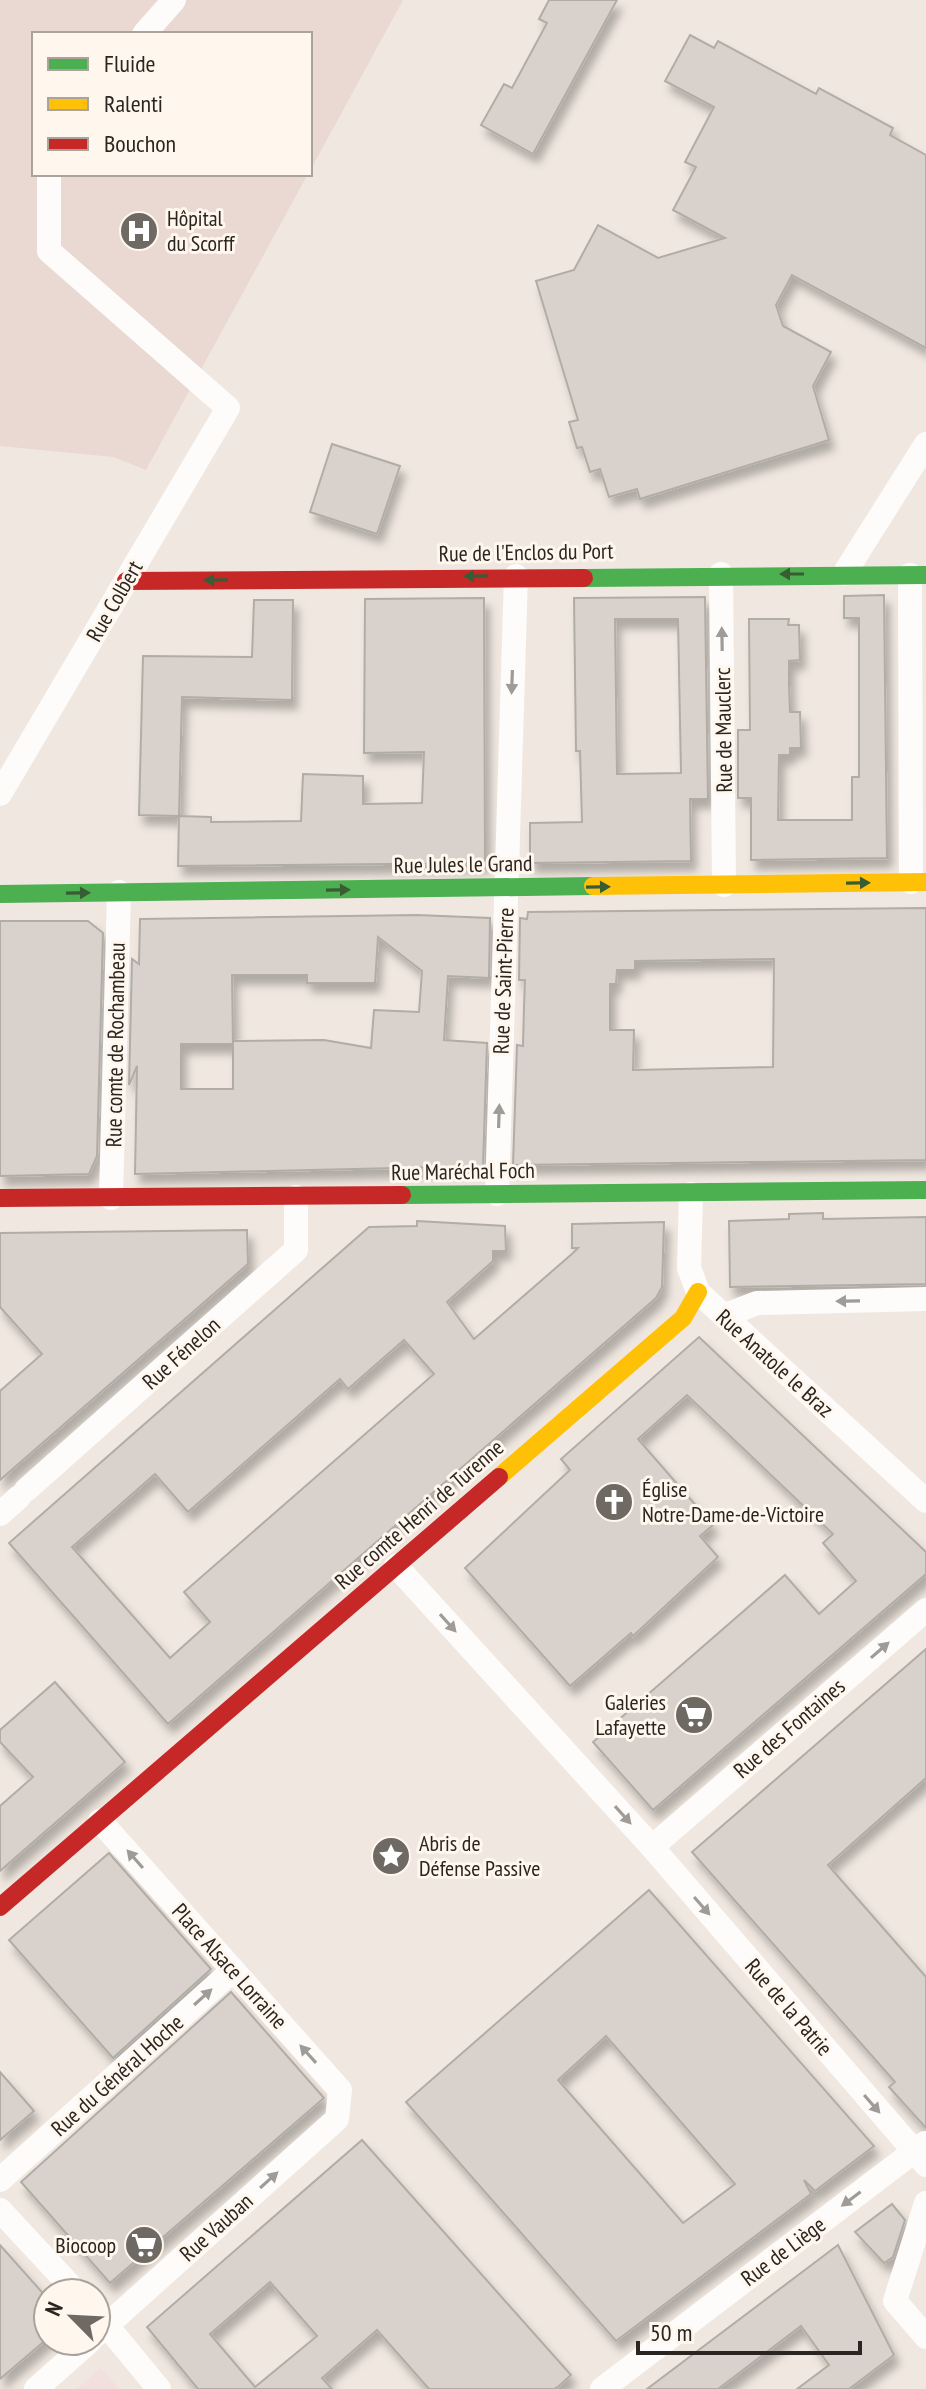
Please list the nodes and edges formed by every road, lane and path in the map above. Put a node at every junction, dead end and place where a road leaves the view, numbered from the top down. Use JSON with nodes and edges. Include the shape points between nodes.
{"nodes":[{"id":1,"x":174,"y":0,"type":"edge"},
{"id":2,"x":146,"y":32,"type":"edge"},
{"id":3,"x":49,"y":176,"type":"edge"},
{"id":4,"x":926,"y":444,"type":"edge"},
{"id":5,"x":721,"y":574,"type":"junction"},
{"id":6,"x":844,"y":574,"type":"junction"},
{"id":7,"x":918,"y":575,"type":"edge"},
{"id":8,"x":516,"y":576,"type":"junction"},
{"id":9,"x":126,"y":581,"type":"junction"},
{"id":10,"x":0,"y":794,"type":"edge"},
{"id":11,"x":919,"y":882,"type":"edge"},
{"id":12,"x":724,"y":885,"type":"junction"},
{"id":13,"x":506,"y":888,"type":"junction"},
{"id":14,"x":119,"y":892,"type":"junction"},
{"id":15,"x":0,"y":894,"type":"edge"},
{"id":16,"x":926,"y":1190,"type":"edge"},
{"id":17,"x":497,"y":1194,"type":"junction"},
{"id":18,"x":691,"y":1194,"type":"junction"},
{"id":19,"x":296,"y":1197,"type":"junction"},
{"id":20,"x":0,"y":1198,"type":"edge"},
{"id":21,"x":111,"y":1198,"type":"junction"},
{"id":22,"x":698,"y":1292,"type":"junction"},
{"id":23,"x":926,"y":1299,"type":"edge"},
{"id":24,"x":726,"y":1315,"type":"junction"},
{"id":25,"x":926,"y":1501,"type":"edge"},
{"id":26,"x":0,"y":1514,"type":"edge"},
{"id":27,"x":396,"y":1566,"type":"junction"},
{"id":28,"x":926,"y":1610,"type":"edge"},
{"id":29,"x":100,"y":1821,"type":"junction"},
{"id":30,"x":652,"y":1847,"type":"junction"},
{"id":31,"x":0,"y":1907,"type":"edge"},
{"id":32,"x":233,"y":1970,"type":"junction"},
{"id":33,"x":337,"y":2119,"type":"joint"},
{"id":34,"x":922,"y":2153,"type":"edge"},
{"id":35,"x":0,"y":2180,"type":"edge"},
{"id":36,"x":926,"y":2203,"type":"edge"},
{"id":37,"x":0,"y":2210,"type":"edge"},
{"id":38,"x":62,"y":2277,"type":"edge"},
{"id":39,"x":112,"y":2316,"type":"edge"},
{"id":40,"x":926,"y":2337,"type":"edge"},
{"id":41,"x":112,"y":2344,"type":"edge"},
{"id":42,"x":69,"y":2357,"type":"edge"},
{"id":43,"x":36,"y":2389,"type":"edge"},
{"id":44,"x":159,"y":2389,"type":"edge"},
{"id":45,"x":602,"y":2389,"type":"edge"}],
"edges":[{"from":1,"to":2,"type":"street"},
{"from":3,"to":9,"type":"street","name":"Rue Colbert","via":[[49,251],[228,408]]},
{"from":4,"to":6,"type":"street"},
{"from":6,"to":5,"type":"street","name":"Rue de l'Enclos du Port","one_way":true},
{"from":5,"to":8,"type":"street","name":"Rue de l'Enclos du Port"},
{"from":12,"to":5,"type":"street","name":"Rue de Mauclerc","one_way":true},
{"from":6,"to":7,"type":"street","name":"Rue de l'Enclos du Port"},
{"from":7,"to":11,"type":"street"},
{"from":8,"to":9,"type":"street","name":"Rue de l'Enclos du Port","one_way":true},
{"from":8,"to":13,"type":"street","name":"Rue de Saint-Pierre","one_way":true},
{"from":9,"to":10,"type":"street","name":"Rue Colbert"},
{"from":12,"to":11,"type":"street","name":"Rue Jules le Grand","one_way":true},
{"from":13,"to":12,"type":"street","name":"Rue Jules le Grand","one_way":true},
{"from":14,"to":13,"type":"street","name":"Rue Jules le Grand","one_way":true},
{"from":17,"to":13,"type":"street","name":"Rue de Saint-Pierre","one_way":true},
{"from":15,"to":14,"type":"street","name":"Rue Jules le Grand","one_way":true},
{"from":14,"to":21,"type":"street","name":"Rue comte de Rochambeau"},
{"from":16,"to":18,"type":"street","name":"Rue Maréchal Foch"},
{"from":17,"to":18,"type":"street","name":"Rue Maréchal Foch"},
{"from":17,"to":19,"type":"street","name":"Rue Maréchal Foch"},
{"from":18,"to":22,"type":"street","name":"Rue Anatole le Braz","via":[[689,1268]]},
{"from":19,"to":21,"type":"street","name":"Rue Maréchal Foch"},
{"from":19,"to":26,"type":"street","name":"Rue Fénelon","via":[[296,1250]]},
{"from":20,"to":21,"type":"street","name":"Rue Maréchal Foch"},
{"from":22,"to":24,"type":"street","name":"Rue Anatole le Braz"},
{"from":22,"to":27,"type":"street","name":"Rue comte Henri de Turenne","via":[[683,1318]]},
{"from":23,"to":24,"type":"street","one_way":true,"via":[[757,1303]]},
{"from":24,"to":25,"type":"street","name":"Rue Anatole le Braz"},
{"from":27,"to":29,"type":"street","name":"Rue comte Henri de Turenne"},
{"from":27,"to":30,"type":"street","one_way":true},
{"from":30,"to":28,"type":"street","name":"Rue des Fontaines","one_way":true},
{"from":29,"to":31,"type":"street","name":"Rue comte Henri de Turenne"},
{"from":32,"to":29,"type":"street","name":"Place Alsace Lorraine","one_way":true},
{"from":30,"to":34,"type":"street","name":"Rue de la Patrie","one_way":true},
{"from":33,"to":32,"type":"street","name":"Place Alsace Lorraine","one_way":true,"via":[[340,2090]]},
{"from":35,"to":32,"type":"street","name":"Rue du Général Hoche","one_way":true},
{"from":39,"to":33,"type":"street","name":"Rue Vauban","one_way":true},
{"from":34,"to":45,"type":"street","name":"Rue de Liège","one_way":true},
{"from":36,"to":40,"type":"street","via":[[895,2301]]},
{"from":37,"to":38,"type":"street"},
{"from":41,"to":44,"type":"street"},
{"from":42,"to":43,"type":"street","name":"Rue Vauban"}]}
